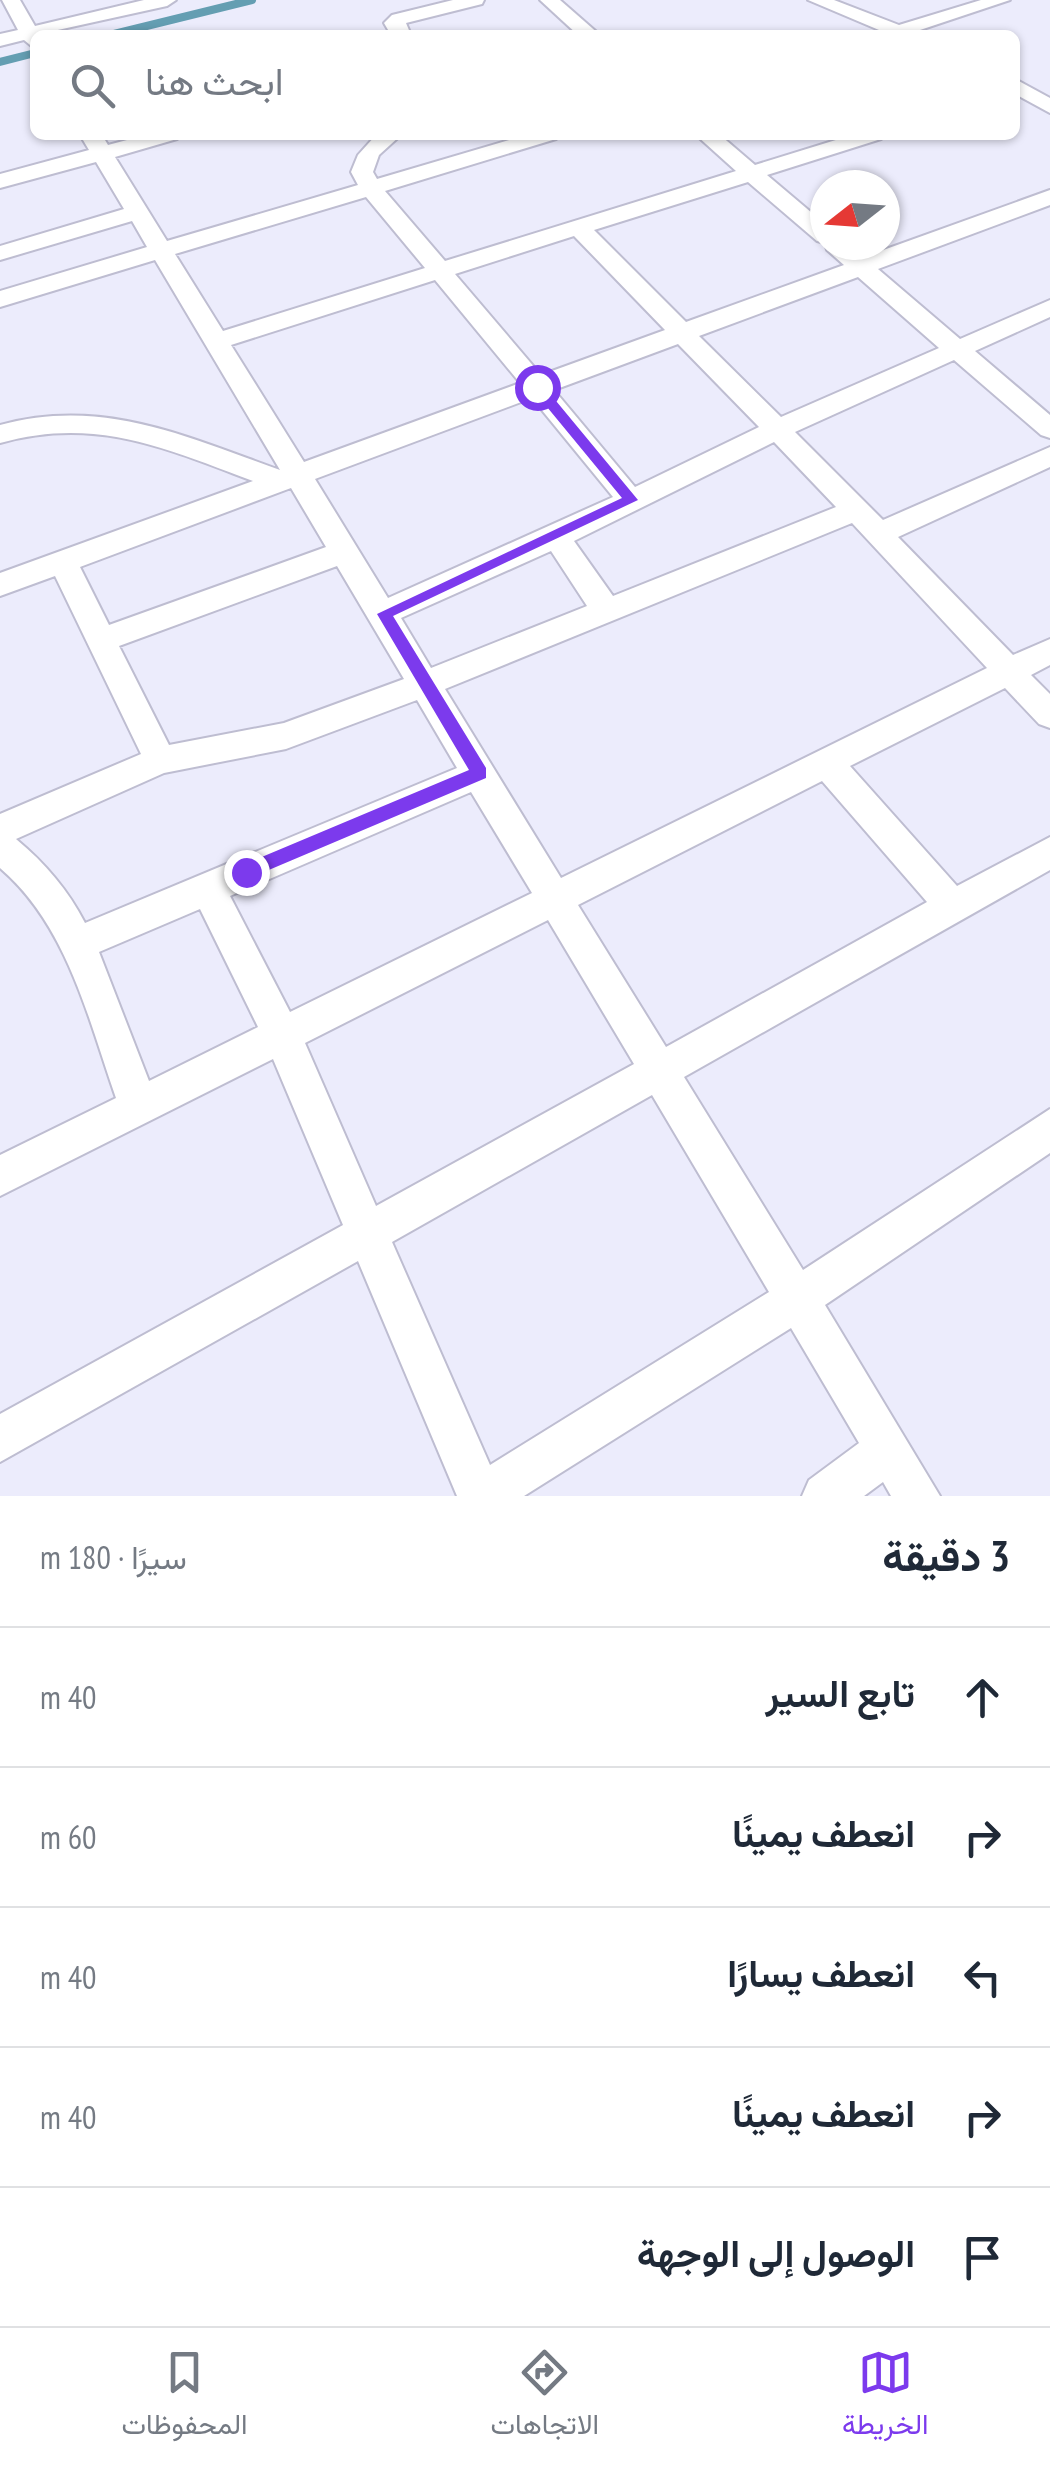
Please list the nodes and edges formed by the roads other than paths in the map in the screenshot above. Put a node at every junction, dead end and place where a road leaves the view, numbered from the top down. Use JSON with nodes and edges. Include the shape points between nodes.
{"nodes":[{"id":1,"x":11,"y":0,"type":"edge"},
{"id":2,"x":167,"y":0,"type":"edge"},
{"id":3,"x":475,"y":0,"type":"edge"},
{"id":4,"x":550,"y":0,"type":"edge"},
{"id":5,"x":817,"y":0,"type":"edge"},
{"id":6,"x":1002,"y":0,"type":"edge"},
{"id":7,"x":924,"y":23,"type":"junction"},
{"id":8,"x":60,"y":30,"type":"edge"},
{"id":9,"x":398,"y":30,"type":"edge"},
{"id":10,"x":584,"y":30,"type":"edge"},
{"id":11,"x":884,"y":30,"type":"edge"},
{"id":12,"x":901,"y":30,"type":"edge"},
{"id":13,"x":934,"y":30,"type":"edge"},
{"id":14,"x":30,"y":34,"type":"edge"},
{"id":15,"x":30,"y":38,"type":"edge"},
{"id":16,"x":0,"y":40,"type":"edge"},
{"id":17,"x":1050,"y":83,"type":"edge"},
{"id":18,"x":1020,"y":90,"type":"edge"},
{"id":19,"x":1020,"y":91,"type":"edge"},
{"id":20,"x":1050,"y":107,"type":"edge"},
{"id":21,"x":129,"y":140,"type":"edge"},
{"id":22,"x":385,"y":140,"type":"edge"},
{"id":23,"x":713,"y":140,"type":"edge"},
{"id":24,"x":857,"y":140,"type":"edge"},
{"id":25,"x":500,"y":141,"type":"edge"},
{"id":26,"x":97,"y":144,"type":"edge"},
{"id":27,"x":749,"y":171,"type":"junction"},
{"id":28,"x":0,"y":181,"type":"edge"},
{"id":29,"x":371,"y":188,"type":"junction"},
{"id":30,"x":1039,"y":201,"type":"edge"},
{"id":31,"x":138,"y":212,"type":"junction"},
{"id":32,"x":1050,"y":222,"type":"edge"},
{"id":33,"x":810,"y":223,"type":"edge"},
{"id":34,"x":576,"y":226,"type":"junction"},
{"id":35,"x":161,"y":250,"type":"junction"},
{"id":36,"x":0,"y":253,"type":"edge"},
{"id":37,"x":853,"y":260,"type":"edge"},
{"id":38,"x":861,"y":267,"type":"junction"},
{"id":39,"x":439,"y":270,"type":"junction"},
{"id":40,"x":0,"y":299,"type":"edge"},
{"id":41,"x":1050,"y":308,"type":"edge"},
{"id":42,"x":682,"y":333,"type":"junction"},
{"id":43,"x":216,"y":341,"type":"junction"},
{"id":44,"x":956,"y":348,"type":"junction"},
{"id":45,"x":537,"y":387,"type":"junction"},
{"id":46,"x":1047,"y":423,"type":"edge"},
{"id":47,"x":776,"y":430,"type":"junction"},
{"id":48,"x":0,"y":434,"type":"edge"},
{"id":49,"x":1050,"y":456,"type":"edge"},
{"id":50,"x":290,"y":478,"type":"junction"},
{"id":51,"x":631,"y":500,"type":"junction"},
{"id":52,"x":856,"y":510,"type":"junction"},
{"id":53,"x":878,"y":534,"type":"junction"},
{"id":54,"x":556,"y":537,"type":"junction"},
{"id":55,"x":347,"y":552,"type":"junction"},
{"id":56,"x":62,"y":562,"type":"junction"},
{"id":57,"x":0,"y":585,"type":"edge"},
{"id":58,"x":607,"y":611,"type":"junction"},
{"id":59,"x":384,"y":614,"type":"junction"},
{"id":60,"x":102,"y":640,"type":"junction"},
{"id":61,"x":1050,"y":651,"type":"edge"},
{"id":62,"x":1008,"y":672,"type":"junction"},
{"id":63,"x":424,"y":684,"type":"junction"},
{"id":64,"x":1050,"y":715,"type":"edge"},
{"id":65,"x":160,"y":760,"type":"junction"},
{"id":66,"x":828,"y":763,"type":"junction"},
{"id":67,"x":480,"y":773,"type":"junction"},
{"id":68,"x":0,"y":830,"type":"edge"},
{"id":69,"x":0,"y":847,"type":"edge"},
{"id":70,"x":1050,"y":852,"type":"edge"},
{"id":71,"x":208,"y":889,"type":"junction"},
{"id":72,"x":554,"y":898,"type":"junction"},
{"id":73,"x":953,"y":906,"type":"junction"},
{"id":74,"x":77,"y":944,"type":"junction"},
{"id":75,"x":282,"y":1035,"type":"junction"},
{"id":76,"x":660,"y":1072,"type":"junction"},
{"id":77,"x":138,"y":1106,"type":"junction"},
{"id":78,"x":1050,"y":1130,"type":"edge"},
{"id":79,"x":0,"y":1176,"type":"edge"},
{"id":80,"x":368,"y":1235,"type":"junction"},
{"id":81,"x":797,"y":1298,"type":"junction"},
{"id":82,"x":0,"y":1439,"type":"edge"},
{"id":83,"x":889,"y":1450,"type":"junction"},
{"id":84,"x":481,"y":1496,"type":"edge"},
{"id":85,"x":825,"y":1496,"type":"edge"},
{"id":86,"x":917,"y":1496,"type":"edge"}],
"edges":[{"from":1,"to":14,"type":"street"},
{"from":2,"to":8,"type":"street"},
{"from":3,"to":9,"type":"street","via":[[399,19]]},
{"from":4,"to":10,"type":"street"},
{"from":5,"to":11,"type":"street"},
{"from":6,"to":7,"type":"street"},
{"from":7,"to":12,"type":"street"},
{"from":7,"to":13,"type":"street"},
{"from":15,"to":16,"type":"street"},
{"from":17,"to":18,"type":"street"},
{"from":19,"to":20,"type":"street"},
{"from":21,"to":26,"type":"street"},
{"from":22,"to":29,"type":"street","via":[[365,158],[362,172]]},
{"from":23,"to":27,"type":"street"},
{"from":24,"to":27,"type":"street"},
{"from":25,"to":29,"type":"street"},
{"from":26,"to":28,"type":"street"},
{"from":26,"to":31,"type":"street"},
{"from":27,"to":33,"type":"street"},
{"from":27,"to":34,"type":"street"},
{"from":29,"to":35,"type":"street"},
{"from":29,"to":39,"type":"street"},
{"from":30,"to":32,"type":"street"},
{"from":30,"to":38,"type":"street"},
{"from":31,"to":35,"type":"street"},
{"from":31,"to":36,"type":"street"},
{"from":34,"to":39,"type":"street"},
{"from":34,"to":42,"type":"street"},
{"from":35,"to":40,"type":"street"},
{"from":35,"to":43,"type":"street"},
{"from":37,"to":38,"type":"street"},
{"from":38,"to":42,"type":"street"},
{"from":38,"to":44,"type":"street"},
{"from":39,"to":43,"type":"street"},
{"from":39,"to":45,"type":"street"},
{"from":41,"to":44,"type":"street"},
{"from":42,"to":45,"type":"street"},
{"from":42,"to":47,"type":"street"},
{"from":43,"to":50,"type":"street"},
{"from":44,"to":46,"type":"street"},
{"from":44,"to":47,"type":"street"},
{"from":45,"to":50,"type":"street"},
{"from":45,"to":51,"type":"street"},
{"from":47,"to":51,"type":"street"},
{"from":47,"to":52,"type":"street"},
{"from":48,"to":50,"type":"street","via":[[51,420],[90,422]]},
{"from":49,"to":53,"type":"street"},
{"from":50,"to":55,"type":"street"},
{"from":50,"to":56,"type":"street"},
{"from":51,"to":54,"type":"street"},
{"from":52,"to":53,"type":"street"},
{"from":52,"to":58,"type":"street"},
{"from":53,"to":62,"type":"street"},
{"from":54,"to":58,"type":"street"},
{"from":54,"to":59,"type":"street"},
{"from":55,"to":59,"type":"street"},
{"from":55,"to":60,"type":"street"},
{"from":56,"to":57,"type":"street"},
{"from":56,"to":60,"type":"street"},
{"from":58,"to":63,"type":"street"},
{"from":59,"to":63,"type":"street"},
{"from":60,"to":65,"type":"street"},
{"from":61,"to":62,"type":"street"},
{"from":62,"to":64,"type":"street"},
{"from":62,"to":66,"type":"street"},
{"from":63,"to":65,"type":"street","via":[[286,736]]},
{"from":63,"to":67,"type":"street"},
{"from":65,"to":68,"type":"street"},
{"from":66,"to":72,"type":"street"},
{"from":66,"to":73,"type":"street"},
{"from":67,"to":71,"type":"street"},
{"from":67,"to":72,"type":"street"},
{"from":69,"to":74,"type":"street","via":[[31,870]]},
{"from":70,"to":73,"type":"street"},
{"from":71,"to":74,"type":"street"},
{"from":71,"to":75,"type":"street"},
{"from":72,"to":75,"type":"street"},
{"from":72,"to":76,"type":"street"},
{"from":73,"to":76,"type":"street"},
{"from":74,"to":77,"type":"street"},
{"from":75,"to":77,"type":"street"},
{"from":75,"to":80,"type":"street"},
{"from":76,"to":80,"type":"street"},
{"from":76,"to":81,"type":"street"},
{"from":77,"to":79,"type":"street"},
{"from":78,"to":81,"type":"street"},
{"from":80,"to":82,"type":"street"},
{"from":80,"to":84,"type":"street"},
{"from":81,"to":83,"type":"street"},
{"from":81,"to":84,"type":"street"},
{"from":83,"to":85,"type":"street"},
{"from":83,"to":86,"type":"street"}]}
